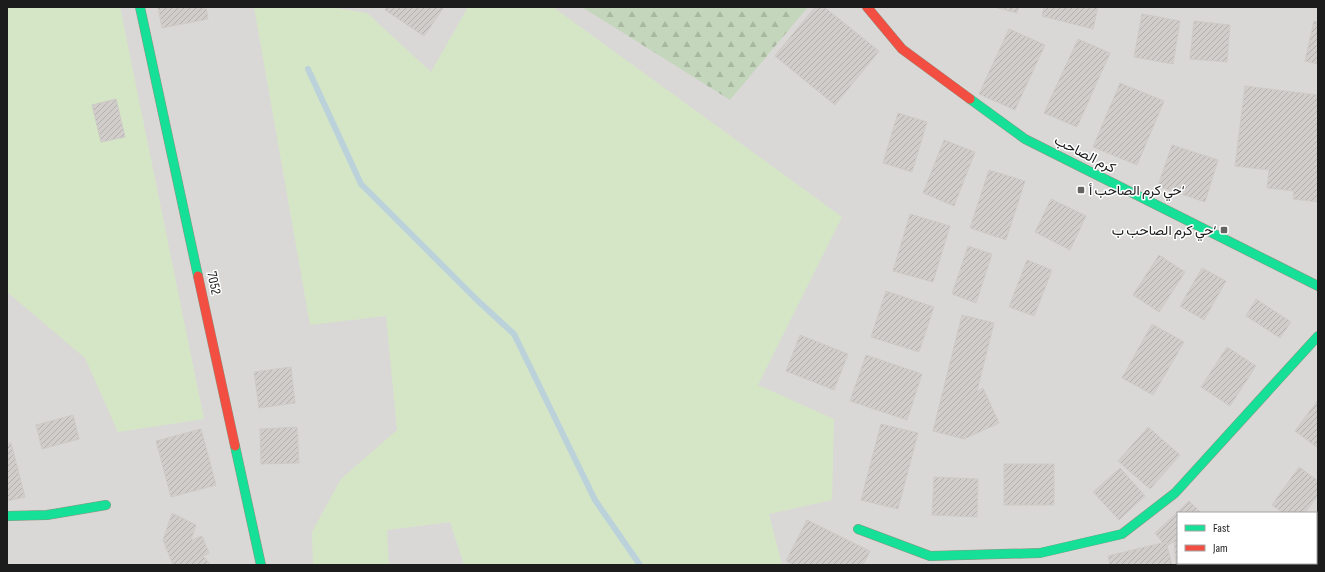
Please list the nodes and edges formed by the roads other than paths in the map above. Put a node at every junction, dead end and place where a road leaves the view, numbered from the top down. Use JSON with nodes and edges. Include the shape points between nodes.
{"nodes":[{"id":1,"x":140,"y":7,"type":"edge"},
{"id":2,"x":867,"y":7,"type":"edge"},
{"id":3,"x":1318,"y":286,"type":"edge"},
{"id":4,"x":1318,"y":336,"type":"edge"},
{"id":5,"x":106,"y":505,"type":"dead end"},
{"id":6,"x":7,"y":516,"type":"edge"},
{"id":7,"x":858,"y":530,"type":"dead end"},
{"id":8,"x":261,"y":565,"type":"edge"}],
"edges":[{"from":1,"to":8,"type":"street","name":"7052"},
{"from":2,"to":3,"type":"street","name":"كرم الصاحب","via":[[902,49],[1025,139]]},
{"from":4,"to":7,"type":"street","via":[[1175,493],[1122,534],[1040,553],[930,556]]},
{"from":5,"to":6,"type":"street","via":[[48,516]]}]}
